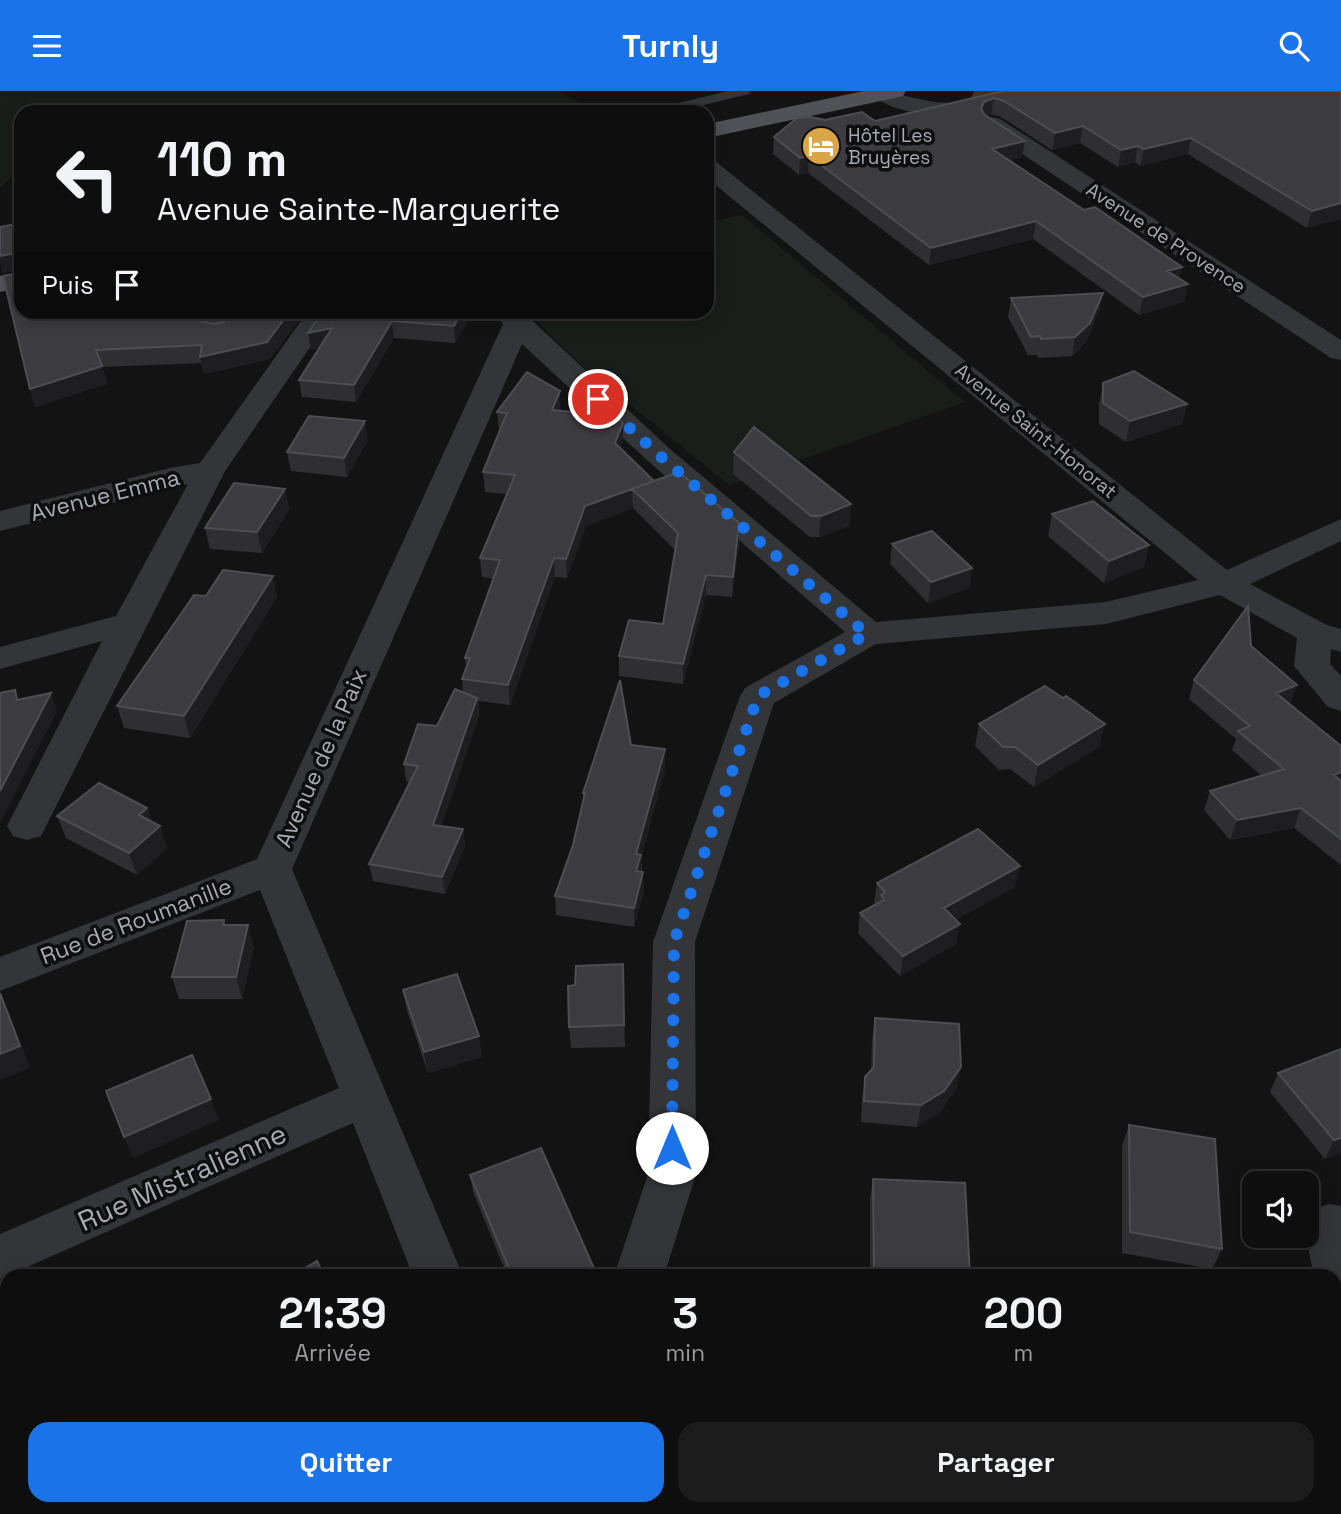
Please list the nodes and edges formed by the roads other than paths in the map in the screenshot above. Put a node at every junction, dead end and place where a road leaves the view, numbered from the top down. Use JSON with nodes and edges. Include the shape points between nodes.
{"nodes":[{"id":1,"x":744,"y":91,"type":"edge"},
{"id":2,"x":985,"y":91,"type":"edge"},
{"id":3,"x":890,"y":92,"type":"edge"},
{"id":4,"x":687,"y":105,"type":"edge"},
{"id":5,"x":978,"y":115,"type":"junction"},
{"id":6,"x":714,"y":130,"type":"edge"},
{"id":7,"x":714,"y":172,"type":"edge"},
{"id":8,"x":316,"y":319,"type":"edge"},
{"id":9,"x":512,"y":319,"type":"edge"},
{"id":10,"x":513,"y":319,"type":"edge"},
{"id":11,"x":1341,"y":352,"type":"edge"},
{"id":12,"x":210,"y":471,"type":"junction"},
{"id":13,"x":0,"y":521,"type":"edge"},
{"id":14,"x":1341,"y":529,"type":"edge"},
{"id":15,"x":1224,"y":583,"type":"junction"},
{"id":16,"x":129,"y":623,"type":"junction"},
{"id":17,"x":867,"y":634,"type":"junction"},
{"id":18,"x":1328,"y":637,"type":"edge"},
{"id":19,"x":0,"y":659,"type":"edge"},
{"id":20,"x":1341,"y":699,"type":"edge"},
{"id":21,"x":27,"y":826,"type":"dead end"},
{"id":22,"x":272,"y":869,"type":"junction"},
{"id":23,"x":0,"y":974,"type":"edge"},
{"id":24,"x":364,"y":1097,"type":"junction"},
{"id":25,"x":1341,"y":1227,"type":"edge"},
{"id":26,"x":0,"y":1257,"type":"edge"},
{"id":27,"x":435,"y":1269,"type":"edge"},
{"id":28,"x":641,"y":1269,"type":"edge"},
{"id":29,"x":1338,"y":1269,"type":"edge"}],
"edges":[{"from":1,"to":4,"type":"lane"},
{"from":2,"to":5,"type":"street"},
{"from":3,"to":5,"type":"street","via":[[918,107]]},
{"from":3,"to":6,"type":"main road"},
{"from":5,"to":11,"type":"street","name":"Avenue de Provence"},
{"from":7,"to":15,"type":"street","name":"Avenue Saint-Honorat"},
{"from":8,"to":12,"type":"street"},
{"from":9,"to":22,"type":"street","name":"Avenue de la Paix"},
{"from":10,"to":17,"type":"street","via":[[659,455]]},
{"from":12,"to":13,"type":"street","name":"Avenue Emma"},
{"from":12,"to":16,"type":"street"},
{"from":14,"to":15,"type":"street"},
{"from":15,"to":17,"type":"street","via":[[1106,613]]},
{"from":15,"to":18,"type":"street","name":"Avenue Saint-Honorat"},
{"from":16,"to":19,"type":"street"},
{"from":16,"to":21,"type":"street"},
{"from":17,"to":28,"type":"street","via":[[758,696],[674,942],[671,1174]]},
{"from":18,"to":20,"type":"street","name":"Avenue Saint-Honorat","via":[[1312,666]]},
{"from":22,"to":23,"type":"street","name":"Rue de Roumanille"},
{"from":22,"to":24,"type":"street","name":"Avenue de la Paix"},
{"from":24,"to":26,"type":"street","name":"Rue Mistralienne"},
{"from":24,"to":27,"type":"street","name":"Avenue de la Paix"},
{"from":25,"to":29,"type":"street","via":[[1329,1225]]}]}
